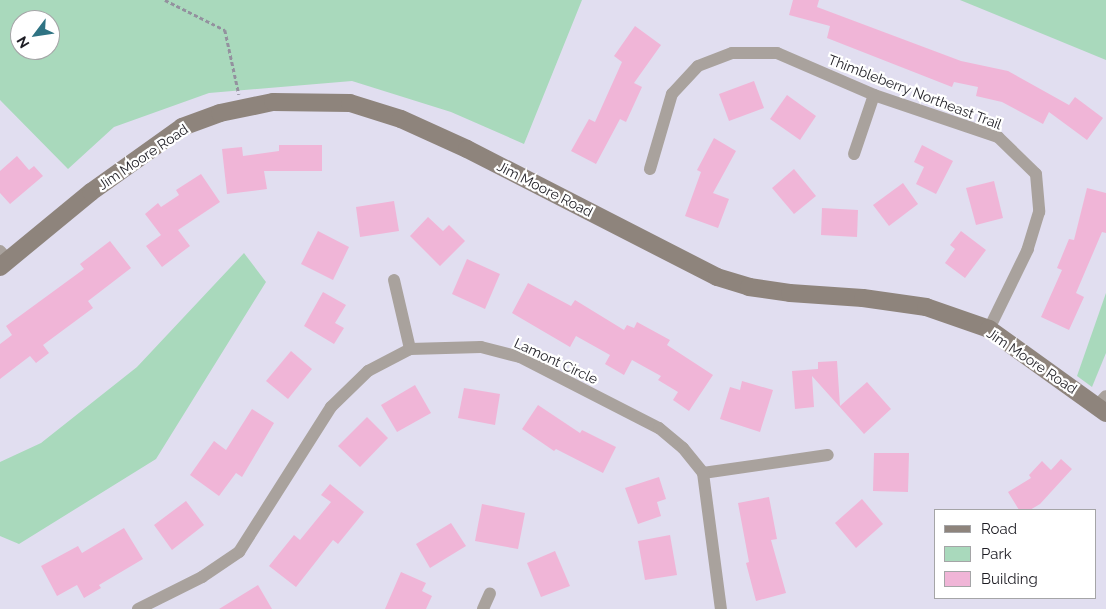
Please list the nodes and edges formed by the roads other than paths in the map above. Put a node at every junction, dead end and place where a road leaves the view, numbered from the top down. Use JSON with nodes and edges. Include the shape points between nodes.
{"nodes":[{"id":1,"x":874,"y":95,"type":"junction"},
{"id":2,"x":854,"y":154,"type":"dead end"},
{"id":3,"x":650,"y":169,"type":"dead end"},
{"id":4,"x":3,"y":259,"type":"edge"},
{"id":5,"x":394,"y":280,"type":"dead end"},
{"id":6,"x":989,"y":329,"type":"junction"},
{"id":7,"x":410,"y":349,"type":"junction"},
{"id":8,"x":1103,"y":405,"type":"edge"},
{"id":9,"x":828,"y":455,"type":"dead end"},
{"id":10,"x":703,"y":473,"type":"junction"},
{"id":11,"x":490,"y":593,"type":"dead end"},
{"id":12,"x":138,"y":609,"type":"edge"},
{"id":13,"x":483,"y":609,"type":"edge"},
{"id":14,"x":721,"y":609,"type":"edge"}],
"edges":[{"from":1,"to":2,"type":"street"},
{"from":1,"to":3,"type":"street","name":"Thimbleberry Northeast Trail","via":[[777,53],[732,53],[698,66],[672,94]]},
{"from":1,"to":6,"type":"street","name":"Thimbleberry Northeast Trail","via":[[998,137],[1036,174],[1039,212],[1028,248]]},
{"from":4,"to":6,"type":"street","name":"Jim Moore Road","via":[[182,127],[241,108],[289,100],[350,103],[401,119],[467,149],[717,276],[749,287],[782,292],[926,307]]},
{"from":5,"to":7,"type":"street"},
{"from":6,"to":8,"type":"street","name":"Jim Moore Road"},
{"from":7,"to":10,"type":"street","name":"Lamont Circle","via":[[481,347],[520,357],[659,428],[683,448]]},
{"from":7,"to":12,"type":"street","name":"Lamont Circle","via":[[368,370],[331,408],[239,552],[202,577]]},
{"from":9,"to":10,"type":"street"},
{"from":10,"to":14,"type":"street"},
{"from":11,"to":13,"type":"street"}]}
